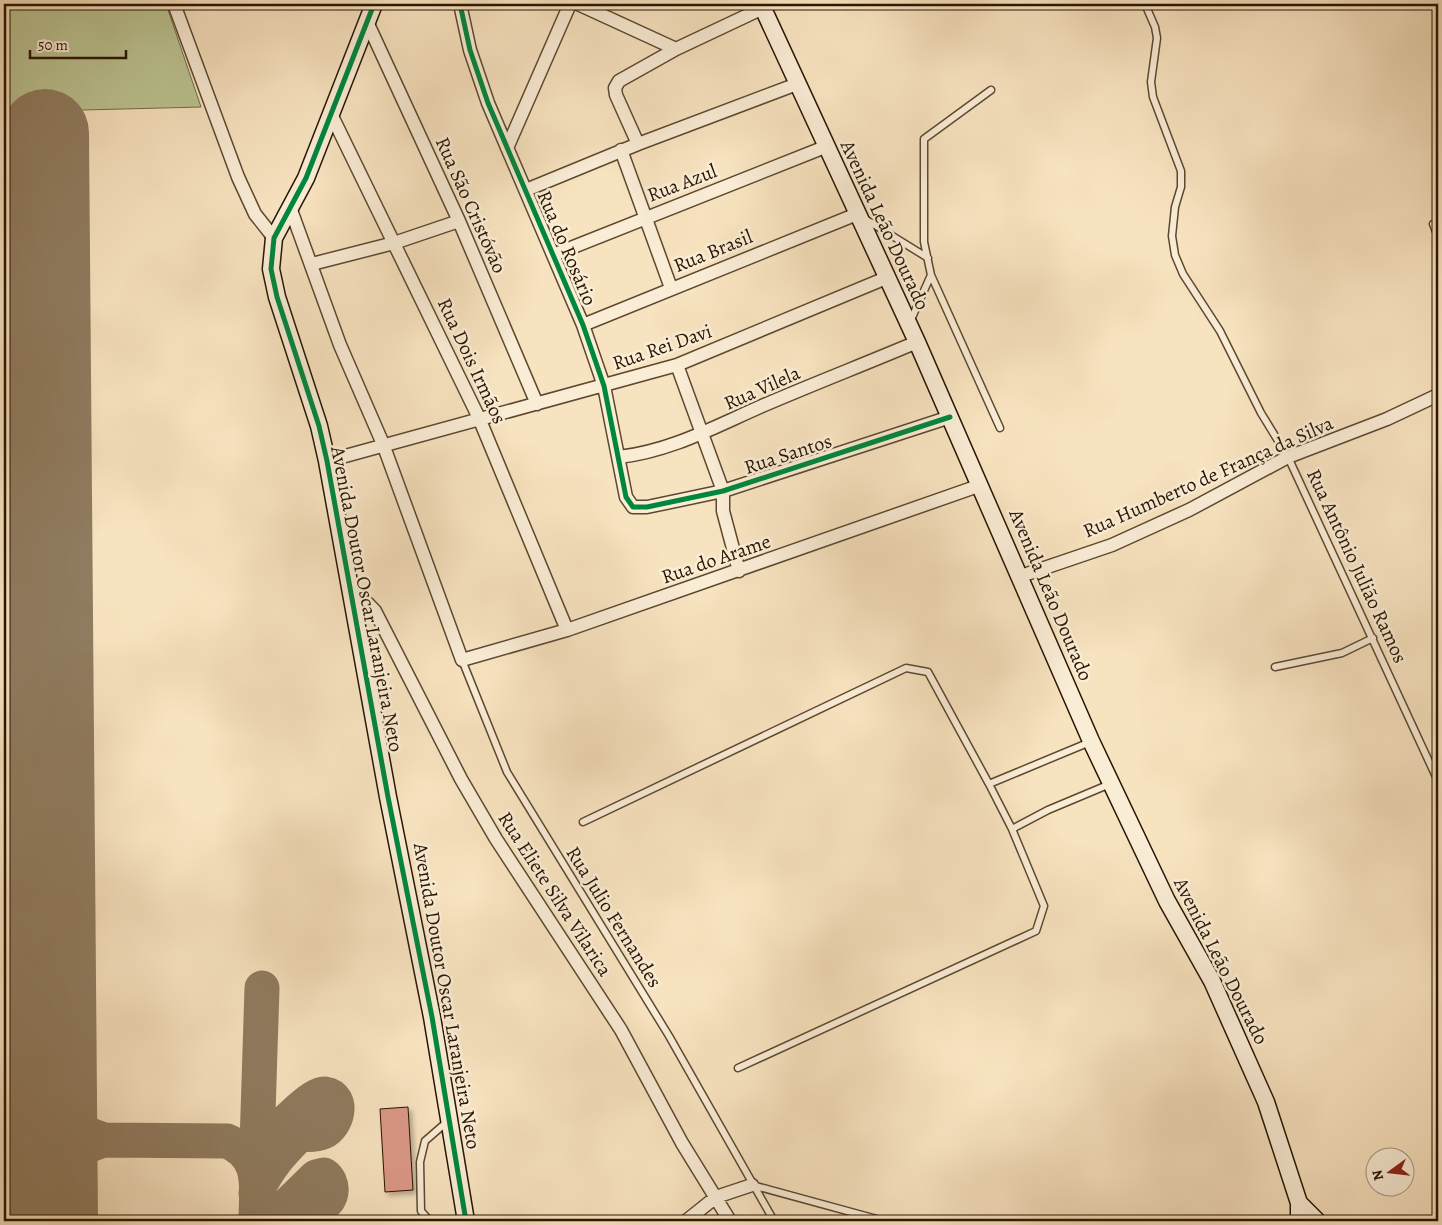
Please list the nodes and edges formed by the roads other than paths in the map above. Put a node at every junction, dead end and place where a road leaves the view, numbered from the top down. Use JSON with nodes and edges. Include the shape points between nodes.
{"nodes":[{"id":1,"x":174,"y":4,"type":"edge"},
{"id":2,"x":374,"y":4,"type":"edge"},
{"id":3,"x":460,"y":4,"type":"edge"},
{"id":4,"x":570,"y":4,"type":"edge"},
{"id":5,"x":578,"y":4,"type":"edge"},
{"id":6,"x":1145,"y":4,"type":"edge"},
{"id":7,"x":762,"y":6,"type":"edge"},
{"id":8,"x":368,"y":24,"type":"junction"},
{"id":9,"x":676,"y":49,"type":"junction"},
{"id":10,"x":797,"y":84,"type":"junction"},
{"id":11,"x":991,"y":90,"type":"dead end"},
{"id":12,"x":331,"y":114,"type":"junction"},
{"id":13,"x":638,"y":144,"type":"junction"},
{"id":14,"x":826,"y":147,"type":"junction"},
{"id":15,"x":507,"y":148,"type":"junction"},
{"id":16,"x":621,"y":150,"type":"junction"},
{"id":17,"x":526,"y":190,"type":"junction"},
{"id":18,"x":291,"y":210,"type":"junction"},
{"id":19,"x":857,"y":214,"type":"junction"},
{"id":20,"x":645,"y":218,"type":"junction"},
{"id":21,"x":459,"y":221,"type":"junction"},
{"id":22,"x":1432,"y":224,"type":"dead end"},
{"id":23,"x":1438,"y":237,"type":"edge"},
{"id":24,"x":274,"y":238,"type":"junction"},
{"id":25,"x":394,"y":242,"type":"junction"},
{"id":26,"x":554,"y":255,"type":"junction"},
{"id":27,"x":928,"y":258,"type":"junction"},
{"id":28,"x":312,"y":264,"type":"junction"},
{"id":29,"x":931,"y":275,"type":"junction"},
{"id":30,"x":886,"y":278,"type":"junction"},
{"id":31,"x":671,"y":288,"type":"junction"},
{"id":32,"x":583,"y":325,"type":"junction"},
{"id":33,"x":908,"y":326,"type":"junction"},
{"id":34,"x":917,"y":342,"type":"junction"},
{"id":35,"x":677,"y":365,"type":"junction"},
{"id":36,"x":604,"y":386,"type":"junction"},
{"id":37,"x":1438,"y":395,"type":"edge"},
{"id":38,"x":537,"y":404,"type":"junction"},
{"id":39,"x":950,"y":416,"type":"junction"},
{"id":40,"x":479,"y":418,"type":"junction"},
{"id":41,"x":1000,"y":428,"type":"dead end"},
{"id":42,"x":704,"y":434,"type":"junction"},
{"id":43,"x":383,"y":444,"type":"junction"},
{"id":44,"x":619,"y":457,"type":"junction"},
{"id":45,"x":1288,"y":457,"type":"junction"},
{"id":46,"x":327,"y":461,"type":"junction"},
{"id":47,"x":981,"y":485,"type":"junction"},
{"id":48,"x":723,"y":491,"type":"junction"},
{"id":49,"x":633,"y":507,"type":"joint"},
{"id":50,"x":739,"y":571,"type":"junction"},
{"id":51,"x":1018,"y":577,"type":"junction"},
{"id":52,"x":351,"y":586,"type":"junction"},
{"id":53,"x":567,"y":630,"type":"junction"},
{"id":54,"x":1373,"y":638,"type":"junction"},
{"id":55,"x":462,"y":660,"type":"junction"},
{"id":56,"x":1275,"y":667,"type":"dead end"},
{"id":57,"x":1091,"y":741,"type":"junction"},
{"id":58,"x":1438,"y":781,"type":"edge"},
{"id":59,"x":989,"y":784,"type":"junction"},
{"id":60,"x":1111,"y":784,"type":"junction"},
{"id":61,"x":583,"y":822,"type":"dead end"},
{"id":62,"x":1012,"y":829,"type":"junction"},
{"id":63,"x":738,"y":1068,"type":"dead end"},
{"id":64,"x":448,"y":1121,"type":"junction"},
{"id":65,"x":752,"y":1186,"type":"junction"},
{"id":66,"x":716,"y":1196,"type":"junction"},
{"id":67,"x":1299,"y":1203,"type":"junction"},
{"id":68,"x":430,"y":1221,"type":"edge"},
{"id":69,"x":466,"y":1221,"type":"edge"},
{"id":70,"x":686,"y":1221,"type":"edge"},
{"id":71,"x":730,"y":1221,"type":"edge"},
{"id":72,"x":774,"y":1221,"type":"edge"},
{"id":73,"x":884,"y":1221,"type":"edge"},
{"id":74,"x":1299,"y":1221,"type":"edge"},
{"id":75,"x":1317,"y":1221,"type":"edge"}],
"edges":[{"from":1,"to":24,"type":"street","via":[[238,177],[255,214]]},
{"from":2,"to":8,"type":"main road","name":"Avenida Doutor Oscar Laranjeira Neto"},
{"from":3,"to":15,"type":"street","name":"Rua do Rosário","via":[[470,50]]},
{"from":4,"to":15,"type":"street"},
{"from":5,"to":9,"type":"street"},
{"from":6,"to":45,"type":"lane","name":"Rua Antônio Julião Ramos","via":[[1157,38],[1151,82],[1153,97],[1181,171],[1172,236],[1176,255],[1183,274],[1220,331],[1261,413]]},
{"from":7,"to":9,"type":"street"},
{"from":7,"to":10,"type":"main road","name":"Avenida Leão Dourado"},
{"from":8,"to":12,"type":"main road","name":"Avenida Doutor Oscar Laranjeira Neto"},
{"from":8,"to":21,"type":"street","name":"Rua São Cristóvão"},
{"from":9,"to":13,"type":"street","via":[[630,72],[616,85],[616,95]]},
{"from":10,"to":13,"type":"street"},
{"from":10,"to":14,"type":"main road","name":"Avenida Leão Dourado"},
{"from":11,"to":27,"type":"lane","via":[[924,139],[924,242]]},
{"from":12,"to":18,"type":"main road","name":"Avenida Doutor Oscar Laranjeira Neto"},
{"from":12,"to":25,"type":"street","name":"Rua Dois Irmãos"},
{"from":13,"to":16,"type":"street"},
{"from":14,"to":19,"type":"main road","name":"Avenida Leão Dourado"},
{"from":14,"to":20,"type":"street","name":"Rua Azul"},
{"from":15,"to":17,"type":"street","name":"Rua do Rosário"},
{"from":16,"to":17,"type":"street"},
{"from":16,"to":20,"type":"street"},
{"from":17,"to":26,"type":"street","name":"Rua do Rosário"},
{"from":18,"to":24,"type":"main road","name":"Avenida Doutor Oscar Laranjeira Neto"},
{"from":18,"to":28,"type":"street"},
{"from":19,"to":27,"type":"lane"},
{"from":19,"to":30,"type":"main road","name":"Avenida Leão Dourado"},
{"from":19,"to":31,"type":"street","name":"Rua Brasil"},
{"from":20,"to":26,"type":"street","name":"Rua Azul"},
{"from":20,"to":31,"type":"street"},
{"from":21,"to":25,"type":"street"},
{"from":21,"to":38,"type":"street","name":"Rua São Cristóvão"},
{"from":22,"to":23,"type":"lane"},
{"from":24,"to":46,"type":"main road","name":"Avenida Doutor Oscar Laranjeira Neto","via":[[271,269],[277,297],[319,426]]},
{"from":25,"to":28,"type":"street"},
{"from":25,"to":40,"type":"street","name":"Rua Dois Irmãos"},
{"from":26,"to":32,"type":"street","name":"Rua do Rosário"},
{"from":27,"to":29,"type":"lane"},
{"from":28,"to":43,"type":"street","via":[[340,345]]},
{"from":29,"to":33,"type":"lane"},
{"from":29,"to":41,"type":"lane"},
{"from":30,"to":33,"type":"main road","name":"Avenida Leão Dourado"},
{"from":30,"to":35,"type":"street","name":"Rua Rei Davi"},
{"from":31,"to":32,"type":"street","name":"Rua Brasil"},
{"from":32,"to":36,"type":"street","name":"Rua do Rosário"},
{"from":33,"to":34,"type":"main road","name":"Avenida Leão Dourado"},
{"from":34,"to":39,"type":"main road","name":"Avenida Leão Dourado"},
{"from":34,"to":42,"type":"street","name":"Rua Vilela"},
{"from":35,"to":36,"type":"street","name":"Rua Rei Davi"},
{"from":35,"to":42,"type":"street"},
{"from":36,"to":38,"type":"street","name":"Rua Rei Davi"},
{"from":36,"to":44,"type":"street","name":"Rua do Rosário"},
{"from":37,"to":45,"type":"street","name":"Rua Humberto de França da Silva","via":[[1388,419]]},
{"from":38,"to":40,"type":"street","name":"Rua Rei Davi"},
{"from":39,"to":47,"type":"main road","name":"Avenida Leão Dourado"},
{"from":39,"to":48,"type":"street","name":"Rua Santos"},
{"from":40,"to":43,"type":"street","name":"Rua Rei Davi"},
{"from":40,"to":53,"type":"street","name":"Rua Dois Irmãos"},
{"from":42,"to":44,"type":"street","name":"Rua Vilela","via":[[647,454]]},
{"from":42,"to":48,"type":"street"},
{"from":43,"to":46,"type":"street","name":"Rua Rei Davi"},
{"from":43,"to":55,"type":"street"},
{"from":44,"to":49,"type":"street","name":"Rua do Rosário","via":[[626,497]]},
{"from":45,"to":51,"type":"street","name":"Rua Humberto de França da Silva","via":[[1188,510],[1112,545]]},
{"from":45,"to":54,"type":"lane","name":"Rua Antônio Julião Ramos"},
{"from":46,"to":52,"type":"main road","name":"Avenida Doutor Oscar Laranjeira Neto"},
{"from":47,"to":50,"type":"street","name":"Rua do Arame"},
{"from":47,"to":51,"type":"main road","name":"Avenida Leão Dourado"},
{"from":48,"to":49,"type":"street","name":"Rua Santos"},
{"from":48,"to":50,"type":"street","via":[[723,511]]},
{"from":50,"to":53,"type":"street","name":"Rua do Arame"},
{"from":51,"to":57,"type":"main road","name":"Avenida Leão Dourado"},
{"from":52,"to":64,"type":"main road","name":"Avenida Doutor Oscar Laranjeira Neto","via":[[388,797],[432,1017]]},
{"from":52,"to":66,"type":"street","name":"Rua Eliete Silva Vilarica","via":[[379,619],[496,839],[621,1030],[682,1143]]},
{"from":53,"to":55,"type":"street","name":"Rua do Arame"},
{"from":54,"to":56,"type":"lane","via":[[1342,653]]},
{"from":54,"to":58,"type":"lane","name":"Rua Antônio Julião Ramos"},
{"from":55,"to":65,"type":"lane","name":"Rua Julio Fernandes","via":[[507,772],[669,1036]]},
{"from":57,"to":59,"type":"lane"},
{"from":57,"to":60,"type":"main road","name":"Avenida Leão Dourado"},
{"from":59,"to":61,"type":"lane","via":[[928,672],[906,668]]},
{"from":59,"to":62,"type":"lane"},
{"from":60,"to":62,"type":"lane"},
{"from":60,"to":67,"type":"main road","name":"Avenida Leão Dourado","via":[[1167,901],[1224,1007],[1266,1102]]},
{"from":62,"to":63,"type":"lane","via":[[1044,906],[1036,930]]},
{"from":64,"to":68,"type":"lane","via":[[425,1142],[420,1162],[421,1210]]},
{"from":64,"to":69,"type":"main road","name":"Avenida Doutor Oscar Laranjeira Neto"},
{"from":65,"to":66,"type":"street"},
{"from":65,"to":72,"type":"lane","name":"Rua Julio Fernandes"},
{"from":65,"to":73,"type":"lane"},
{"from":66,"to":70,"type":"street"},
{"from":66,"to":71,"type":"street","name":"Rua Eliete Silva Vilarica"},
{"from":67,"to":74,"type":"main road","name":"Avenida Leão Dourado"},
{"from":67,"to":75,"type":"main road","name":"Avenida Leão Dourado"}]}
